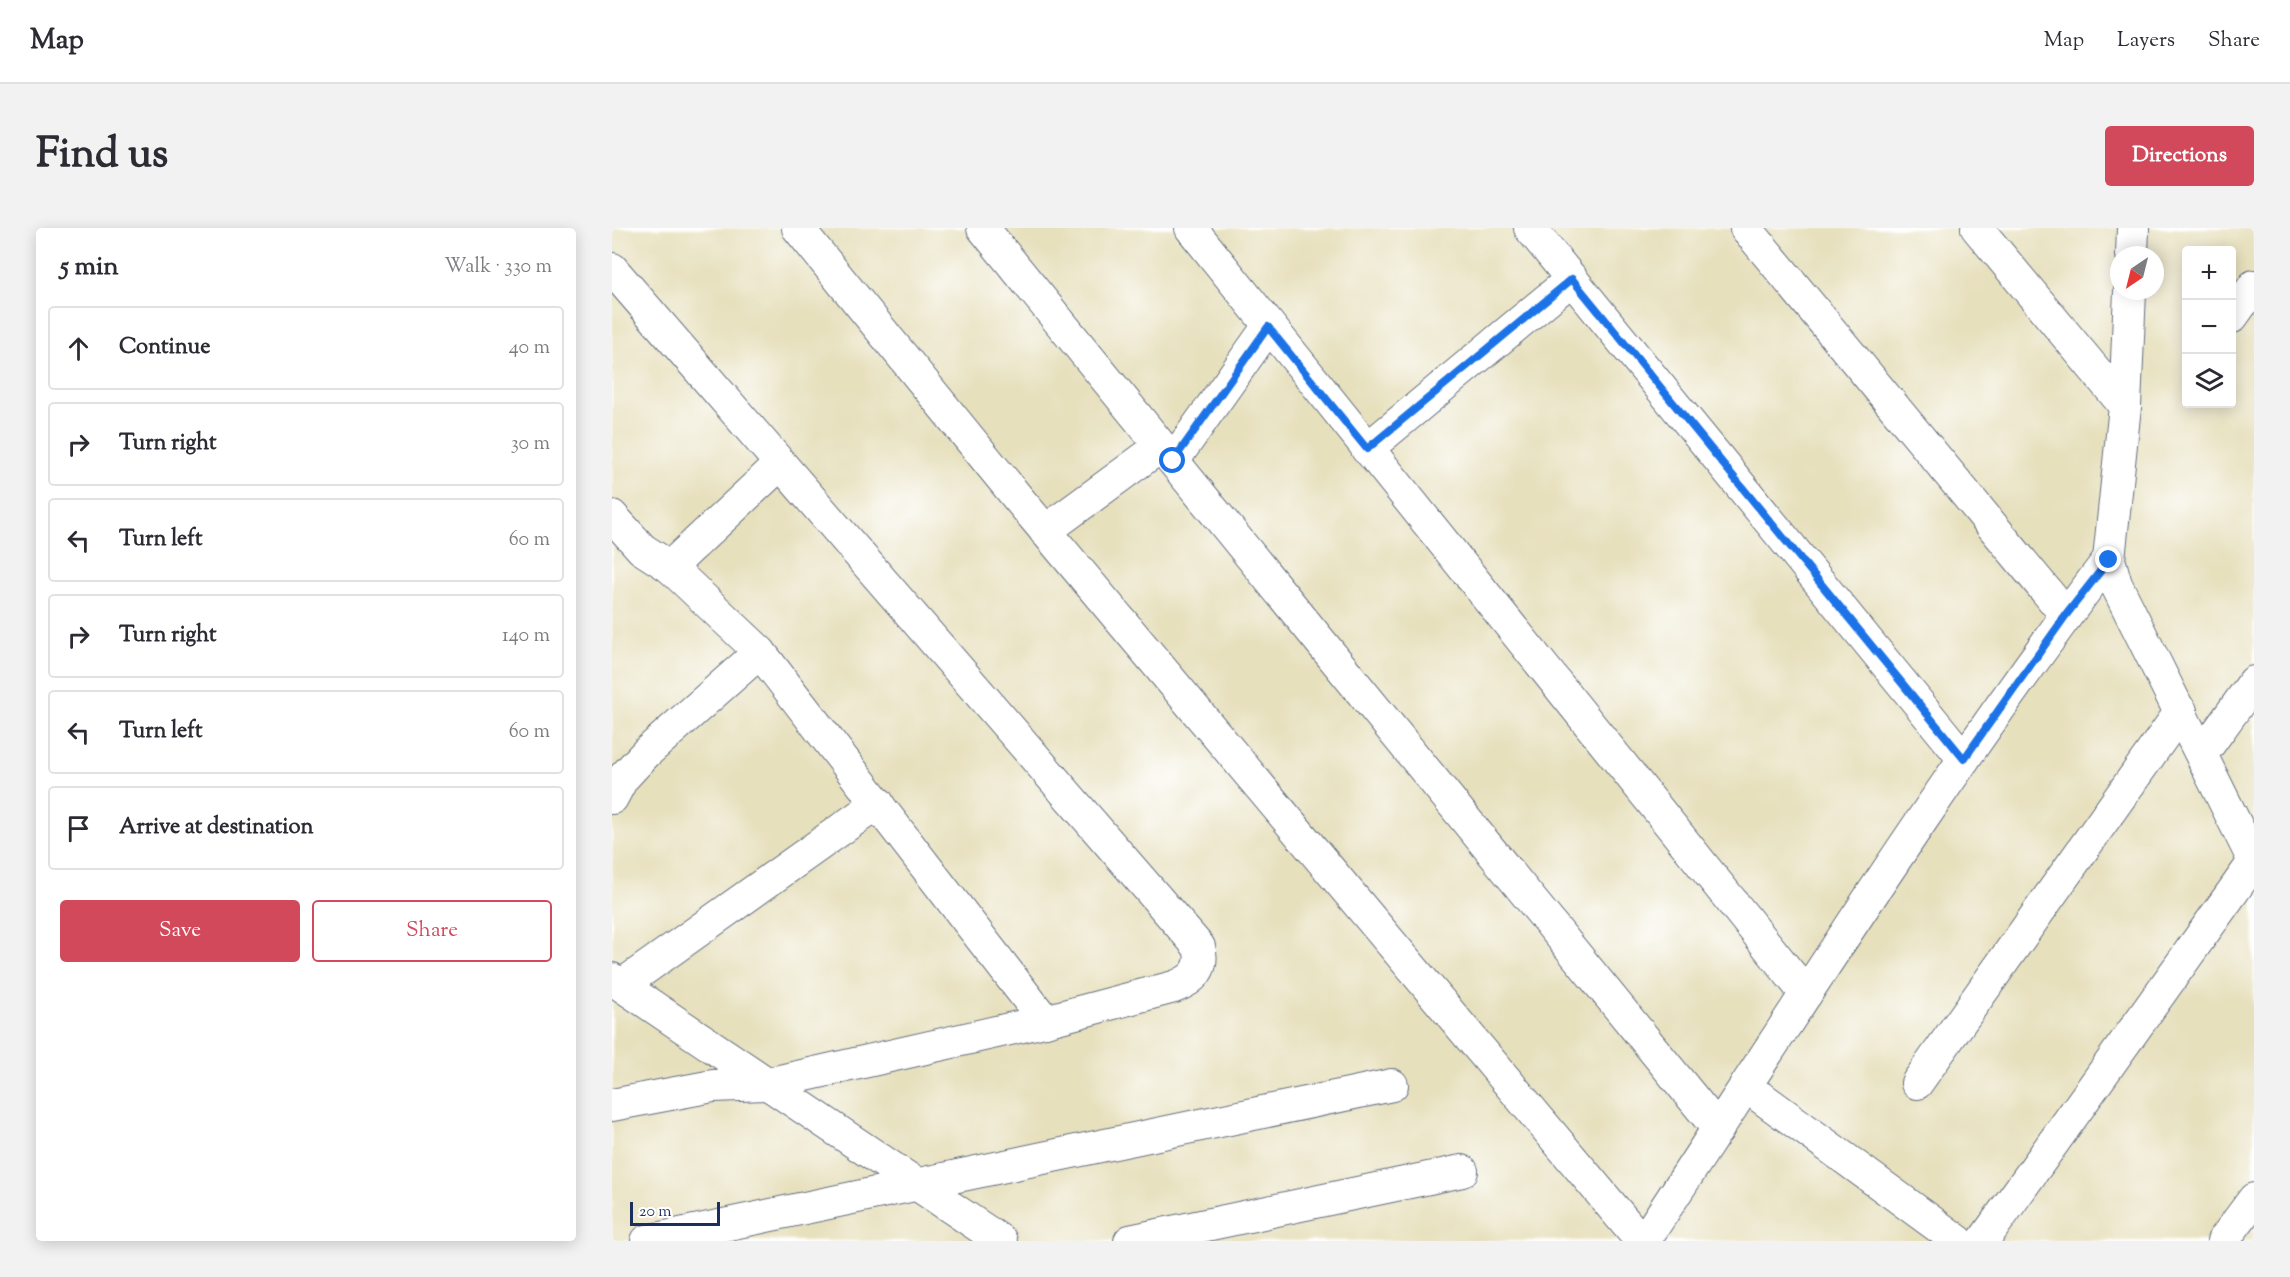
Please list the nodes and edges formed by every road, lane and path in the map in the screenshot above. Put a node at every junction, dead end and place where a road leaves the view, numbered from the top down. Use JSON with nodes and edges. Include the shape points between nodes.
{"nodes":[{"id":1,"x":798,"y":228,"type":"edge"},
{"id":2,"x":984,"y":228,"type":"edge"},
{"id":3,"x":1191,"y":228,"type":"edge"},
{"id":4,"x":1530,"y":228,"type":"edge"},
{"id":5,"x":1746,"y":228,"type":"edge"},
{"id":6,"x":1977,"y":228,"type":"edge"},
{"id":7,"x":2133,"y":228,"type":"edge"},
{"id":8,"x":2132,"y":246,"type":"edge"},
{"id":9,"x":612,"y":269,"type":"edge"},
{"id":10,"x":1572,"y":279,"type":"junction"},
{"id":11,"x":2254,"y":286,"type":"edge"},
{"id":12,"x":2130,"y":300,"type":"edge"},
{"id":13,"x":2236,"y":311,"type":"edge"},
{"id":14,"x":1268,"y":327,"type":"junction"},
{"id":15,"x":2125,"y":406,"type":"junction"},
{"id":16,"x":1367,"y":449,"type":"junction"},
{"id":17,"x":1167,"y":454,"type":"junction"},
{"id":18,"x":780,"y":464,"type":"junction"},
{"id":19,"x":612,"y":516,"type":"edge"},
{"id":20,"x":1045,"y":531,"type":"junction"},
{"id":21,"x":2109,"y":560,"type":"junction"},
{"id":22,"x":670,"y":567,"type":"junction"},
{"id":23,"x":2066,"y":615,"type":"junction"},
{"id":24,"x":760,"y":652,"type":"junction"},
{"id":25,"x":2254,"y":682,"type":"edge"},
{"id":26,"x":2181,"y":711,"type":"junction"},
{"id":27,"x":2202,"y":754,"type":"junction"},
{"id":28,"x":1964,"y":759,"type":"junction"},
{"id":29,"x":615,"y":781,"type":"edge"},
{"id":30,"x":878,"y":803,"type":"junction"},
{"id":31,"x":2254,"y":861,"type":"edge"},
{"id":32,"x":617,"y":982,"type":"edge"},
{"id":33,"x":1806,"y":994,"type":"junction"},
{"id":34,"x":1045,"y":1021,"type":"junction"},
{"id":35,"x":766,"y":1083,"type":"junction"},
{"id":36,"x":1917,"y":1083,"type":"dead end"},
{"id":37,"x":1392,"y":1085,"type":"dead end"},
{"id":38,"x":1762,"y":1098,"type":"dead end"},
{"id":39,"x":612,"y":1105,"type":"edge"},
{"id":40,"x":1718,"y":1129,"type":"junction"},
{"id":41,"x":1462,"y":1171,"type":"dead end"},
{"id":42,"x":916,"y":1185,"type":"junction"},
{"id":43,"x":2254,"y":1200,"type":"edge"},
{"id":44,"x":647,"y":1241,"type":"edge"},
{"id":45,"x":1001,"y":1241,"type":"edge"},
{"id":46,"x":1130,"y":1241,"type":"edge"},
{"id":47,"x":1643,"y":1241,"type":"edge"},
{"id":48,"x":1958,"y":1241,"type":"edge"},
{"id":49,"x":1983,"y":1241,"type":"edge"},
{"id":50,"x":2223,"y":1241,"type":"edge"}],
"edges":[{"from":1,"to":20,"type":"street"},
{"from":2,"to":17,"type":"street"},
{"from":3,"to":14,"type":"street"},
{"from":4,"to":10,"type":"street"},
{"from":5,"to":23,"type":"street"},
{"from":6,"to":15,"type":"street"},
{"from":7,"to":8,"type":"street"},
{"from":9,"to":18,"type":"street"},
{"from":10,"to":16,"type":"street"},
{"from":10,"to":28,"type":"street"},
{"from":11,"to":13,"type":"street"},
{"from":12,"to":15,"type":"street"},
{"from":14,"to":16,"type":"street"},
{"from":14,"to":17,"type":"street"},
{"from":15,"to":21,"type":"street"},
{"from":16,"to":33,"type":"street"},
{"from":17,"to":20,"type":"street"},
{"from":17,"to":40,"type":"street"},
{"from":18,"to":22,"type":"street"},
{"from":18,"to":34,"type":"street","via":[[1199,947],[1201,963],[1190,981]]},
{"from":19,"to":22,"type":"street","via":[[642,549]]},
{"from":20,"to":47,"type":"street"},
{"from":21,"to":23,"type":"street"},
{"from":21,"to":26,"type":"street","via":[[2116,584]]},
{"from":22,"to":24,"type":"street"},
{"from":23,"to":28,"type":"street"},
{"from":24,"to":29,"type":"street"},
{"from":24,"to":30,"type":"street"},
{"from":25,"to":27,"type":"street"},
{"from":26,"to":27,"type":"street"},
{"from":26,"to":36,"type":"street"},
{"from":27,"to":31,"type":"street"},
{"from":28,"to":33,"type":"street"},
{"from":30,"to":32,"type":"street"},
{"from":30,"to":34,"type":"street"},
{"from":31,"to":49,"type":"street"},
{"from":32,"to":35,"type":"street"},
{"from":33,"to":40,"type":"street"},
{"from":34,"to":35,"type":"street"},
{"from":35,"to":39,"type":"street","via":[[713,1086]]},
{"from":35,"to":42,"type":"street"},
{"from":37,"to":42,"type":"street"},
{"from":38,"to":48,"type":"street"},
{"from":40,"to":47,"type":"street"},
{"from":41,"to":46,"type":"street"},
{"from":42,"to":44,"type":"street"},
{"from":42,"to":45,"type":"street"},
{"from":43,"to":50,"type":"street"}]}
